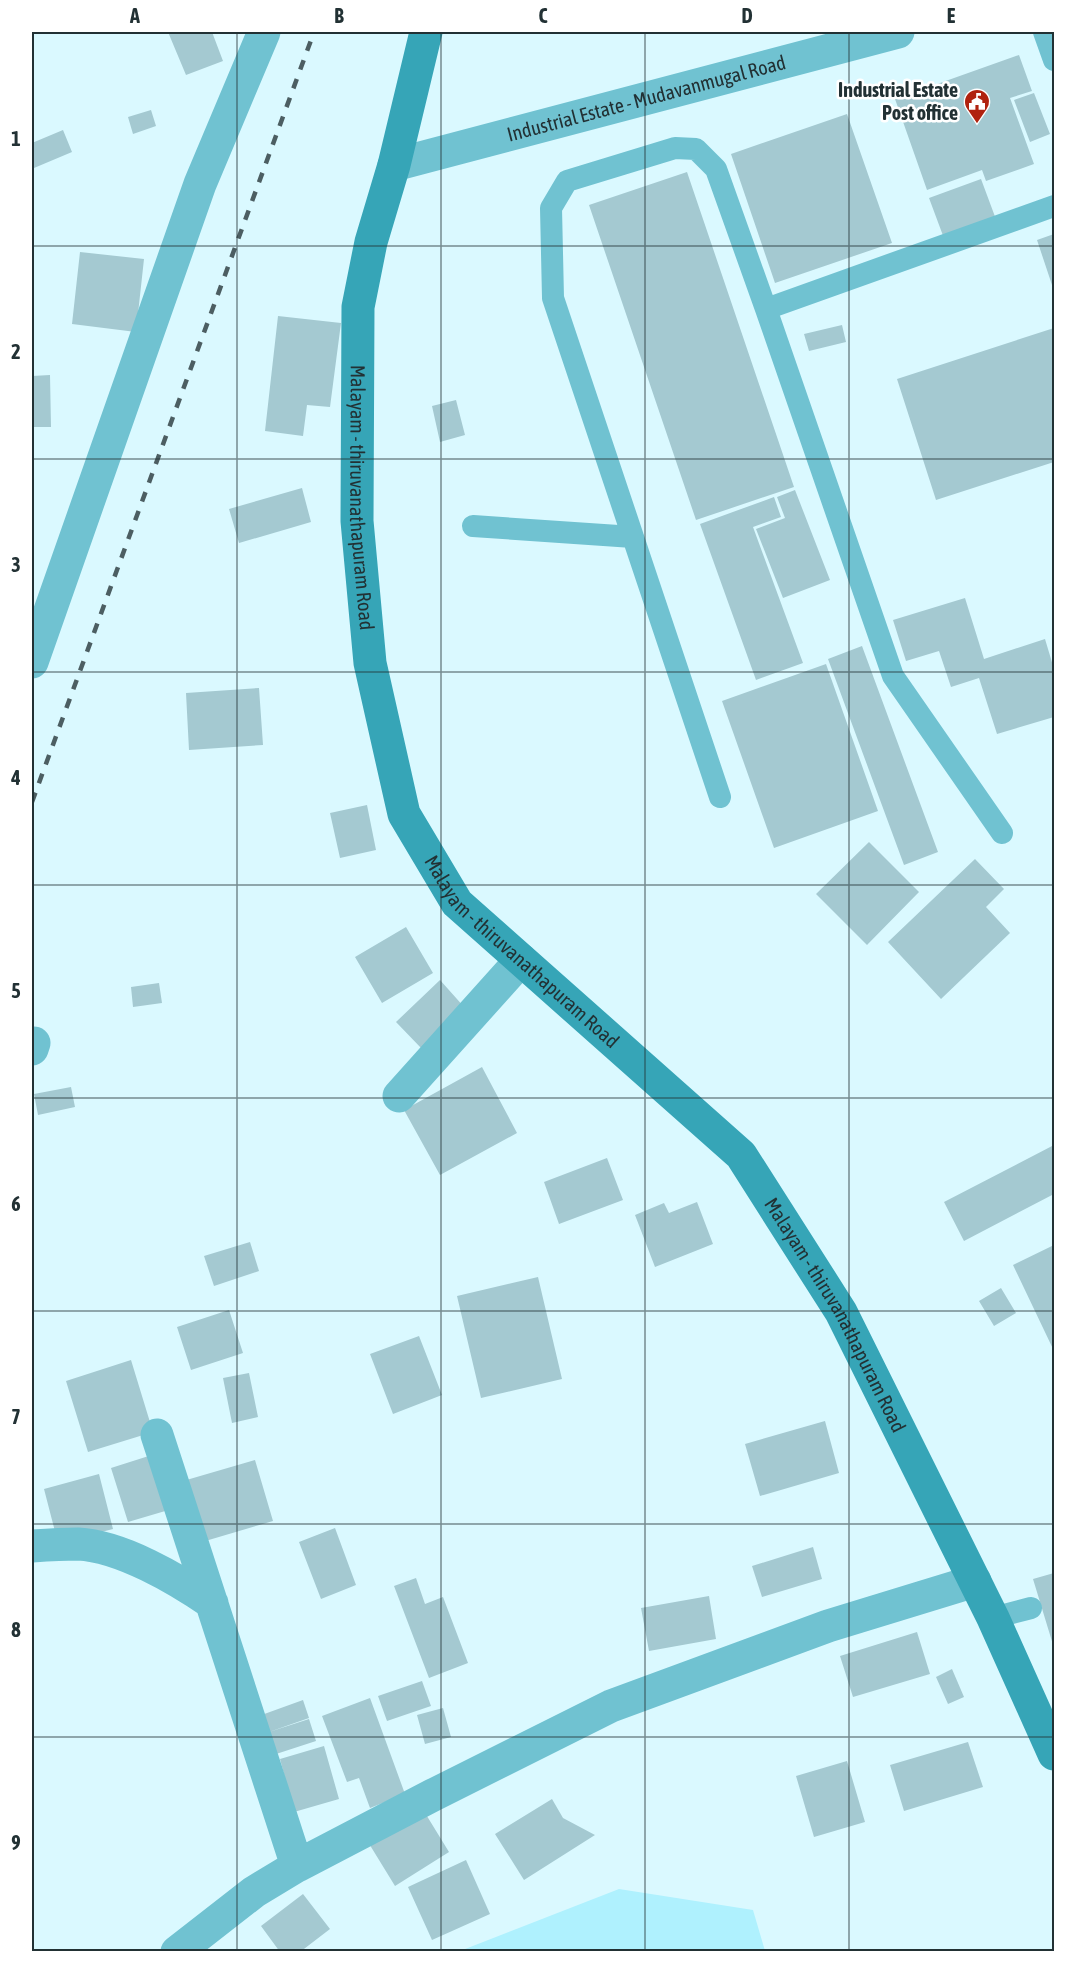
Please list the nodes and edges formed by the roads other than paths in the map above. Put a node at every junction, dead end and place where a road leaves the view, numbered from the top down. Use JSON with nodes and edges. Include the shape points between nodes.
{"nodes":[{"id":1,"x":264,"y":32,"type":"edge"},
{"id":2,"x":426,"y":32,"type":"edge"},
{"id":3,"x":898,"y":32,"type":"edge"},
{"id":4,"x":1044,"y":32,"type":"edge"},
{"id":5,"x":1054,"y":60,"type":"edge"},
{"id":6,"x":394,"y":165,"type":"junction"},
{"id":7,"x":1054,"y":206,"type":"edge"},
{"id":8,"x":766,"y":309,"type":"junction"},
{"id":9,"x":473,"y":526,"type":"dead end"},
{"id":10,"x":633,"y":537,"type":"junction"},
{"id":11,"x":32,"y":662,"type":"edge"},
{"id":12,"x":720,"y":797,"type":"dead end"},
{"id":13,"x":1002,"y":833,"type":"dead end"},
{"id":14,"x":521,"y":960,"type":"junction"},
{"id":15,"x":399,"y":1096,"type":"dead end"},
{"id":16,"x":157,"y":1435,"type":"dead end"},
{"id":17,"x":32,"y":1546,"type":"edge"},
{"id":18,"x":975,"y":1581,"type":"junction"},
{"id":19,"x":212,"y":1603,"type":"junction"},
{"id":20,"x":1031,"y":1608,"type":"dead end"},
{"id":21,"x":993,"y":1618,"type":"junction"},
{"id":22,"x":1054,"y":1755,"type":"edge"},
{"id":23,"x":297,"y":1866,"type":"junction"},
{"id":24,"x":177,"y":1952,"type":"edge"}],
"edges":[{"from":1,"to":11,"type":"street","via":[[200,184]]},
{"from":2,"to":6,"type":"main road","name":"Malayam - thiruvanathapuram Road"},
{"from":3,"to":6,"type":"street","name":"Industrial Estate - Mudavanmugal Road"},
{"from":4,"to":5,"type":"lane"},
{"from":6,"to":14,"type":"main road","name":"Malayam - thiruvanathapuram Road","via":[[371,242],[358,307],[357,521],[370,663],[404,814],[457,903]]},
{"from":7,"to":8,"type":"lane"},
{"from":8,"to":10,"type":"lane","via":[[716,169],[696,149],[675,148],[567,182],[551,208],[553,298]]},
{"from":8,"to":13,"type":"lane","via":[[892,676]]},
{"from":9,"to":10,"type":"lane"},
{"from":10,"to":12,"type":"lane"},
{"from":14,"to":15,"type":"street"},
{"from":14,"to":18,"type":"main road","name":"Malayam - thiruvanathapuram Road","via":[[741,1155],[841,1312]]},
{"from":16,"to":19,"type":"street"},
{"from":17,"to":19,"type":"street","via":[[80,1544],[116,1552],[180,1582]]},
{"from":18,"to":21,"type":"main road","name":"Malayam - thiruvanathapuram Road"},
{"from":18,"to":23,"type":"street","via":[[828,1626],[611,1706]]},
{"from":19,"to":23,"type":"street"},
{"from":20,"to":21,"type":"lane"},
{"from":21,"to":22,"type":"main road","name":"Malayam - thiruvanathapuram Road"},
{"from":23,"to":24,"type":"street","via":[[254,1892]]}]}
